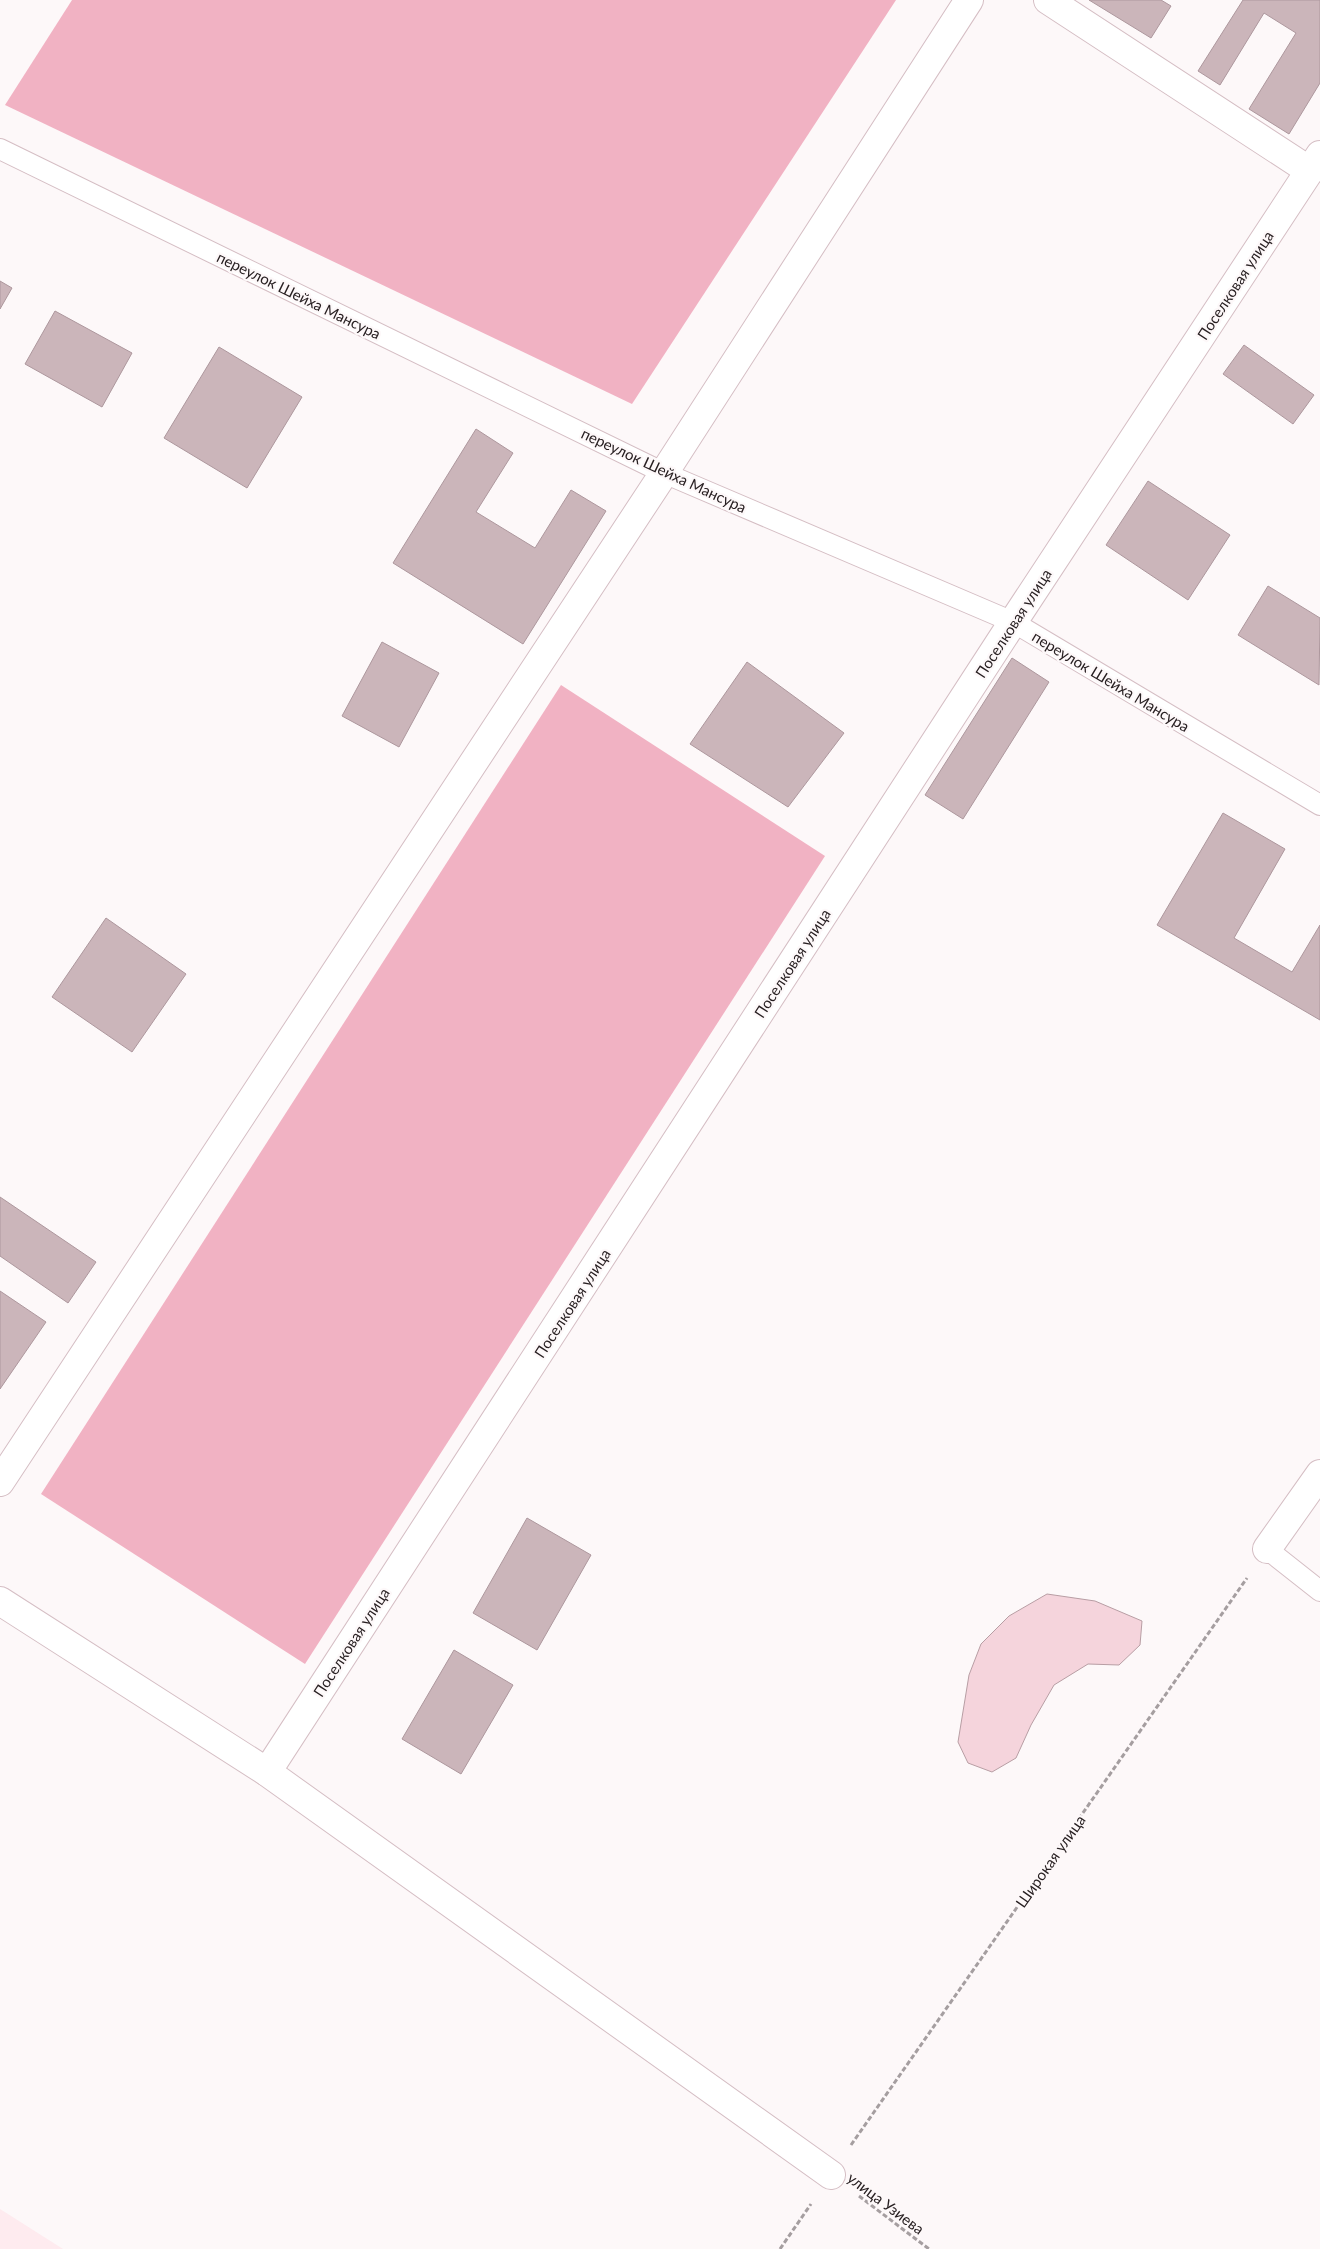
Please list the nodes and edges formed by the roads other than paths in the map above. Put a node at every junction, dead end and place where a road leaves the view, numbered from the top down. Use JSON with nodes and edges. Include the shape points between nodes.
{"nodes":[{"id":1,"x":969,"y":0,"type":"edge"},
{"id":2,"x":1048,"y":0,"type":"edge"},
{"id":3,"x":0,"y":149,"type":"edge"},
{"id":4,"x":1315,"y":163,"type":"edge"},
{"id":5,"x":664,"y":473,"type":"junction"},
{"id":6,"x":1013,"y":622,"type":"junction"},
{"id":7,"x":1320,"y":805,"type":"edge"},
{"id":8,"x":1320,"y":1474,"type":"edge"},
{"id":9,"x":0,"y":1482,"type":"edge"},
{"id":10,"x":1268,"y":1549,"type":"joint"},
{"id":11,"x":1320,"y":1590,"type":"edge"},
{"id":12,"x":0,"y":1601,"type":"edge"},
{"id":13,"x":267,"y":1772,"type":"junction"},
{"id":14,"x":831,"y":2175,"type":"road end"}],
"edges":[{"from":1,"to":5,"type":"street"},
{"from":2,"to":4,"type":"street"},
{"from":3,"to":5,"type":"lane","name":"переулок Шейха Мансура"},
{"from":4,"to":6,"type":"street","name":"Поселковая улица"},
{"from":5,"to":6,"type":"lane","name":"переулок Шейха Мансура"},
{"from":5,"to":9,"type":"street"},
{"from":6,"to":7,"type":"lane","name":"переулок Шейха Мансура"},
{"from":6,"to":13,"type":"street","name":"Поселковая улица"},
{"from":8,"to":10,"type":"street"},
{"from":10,"to":11,"type":"lane"},
{"from":12,"to":13,"type":"street"},
{"from":13,"to":14,"type":"street"}]}
